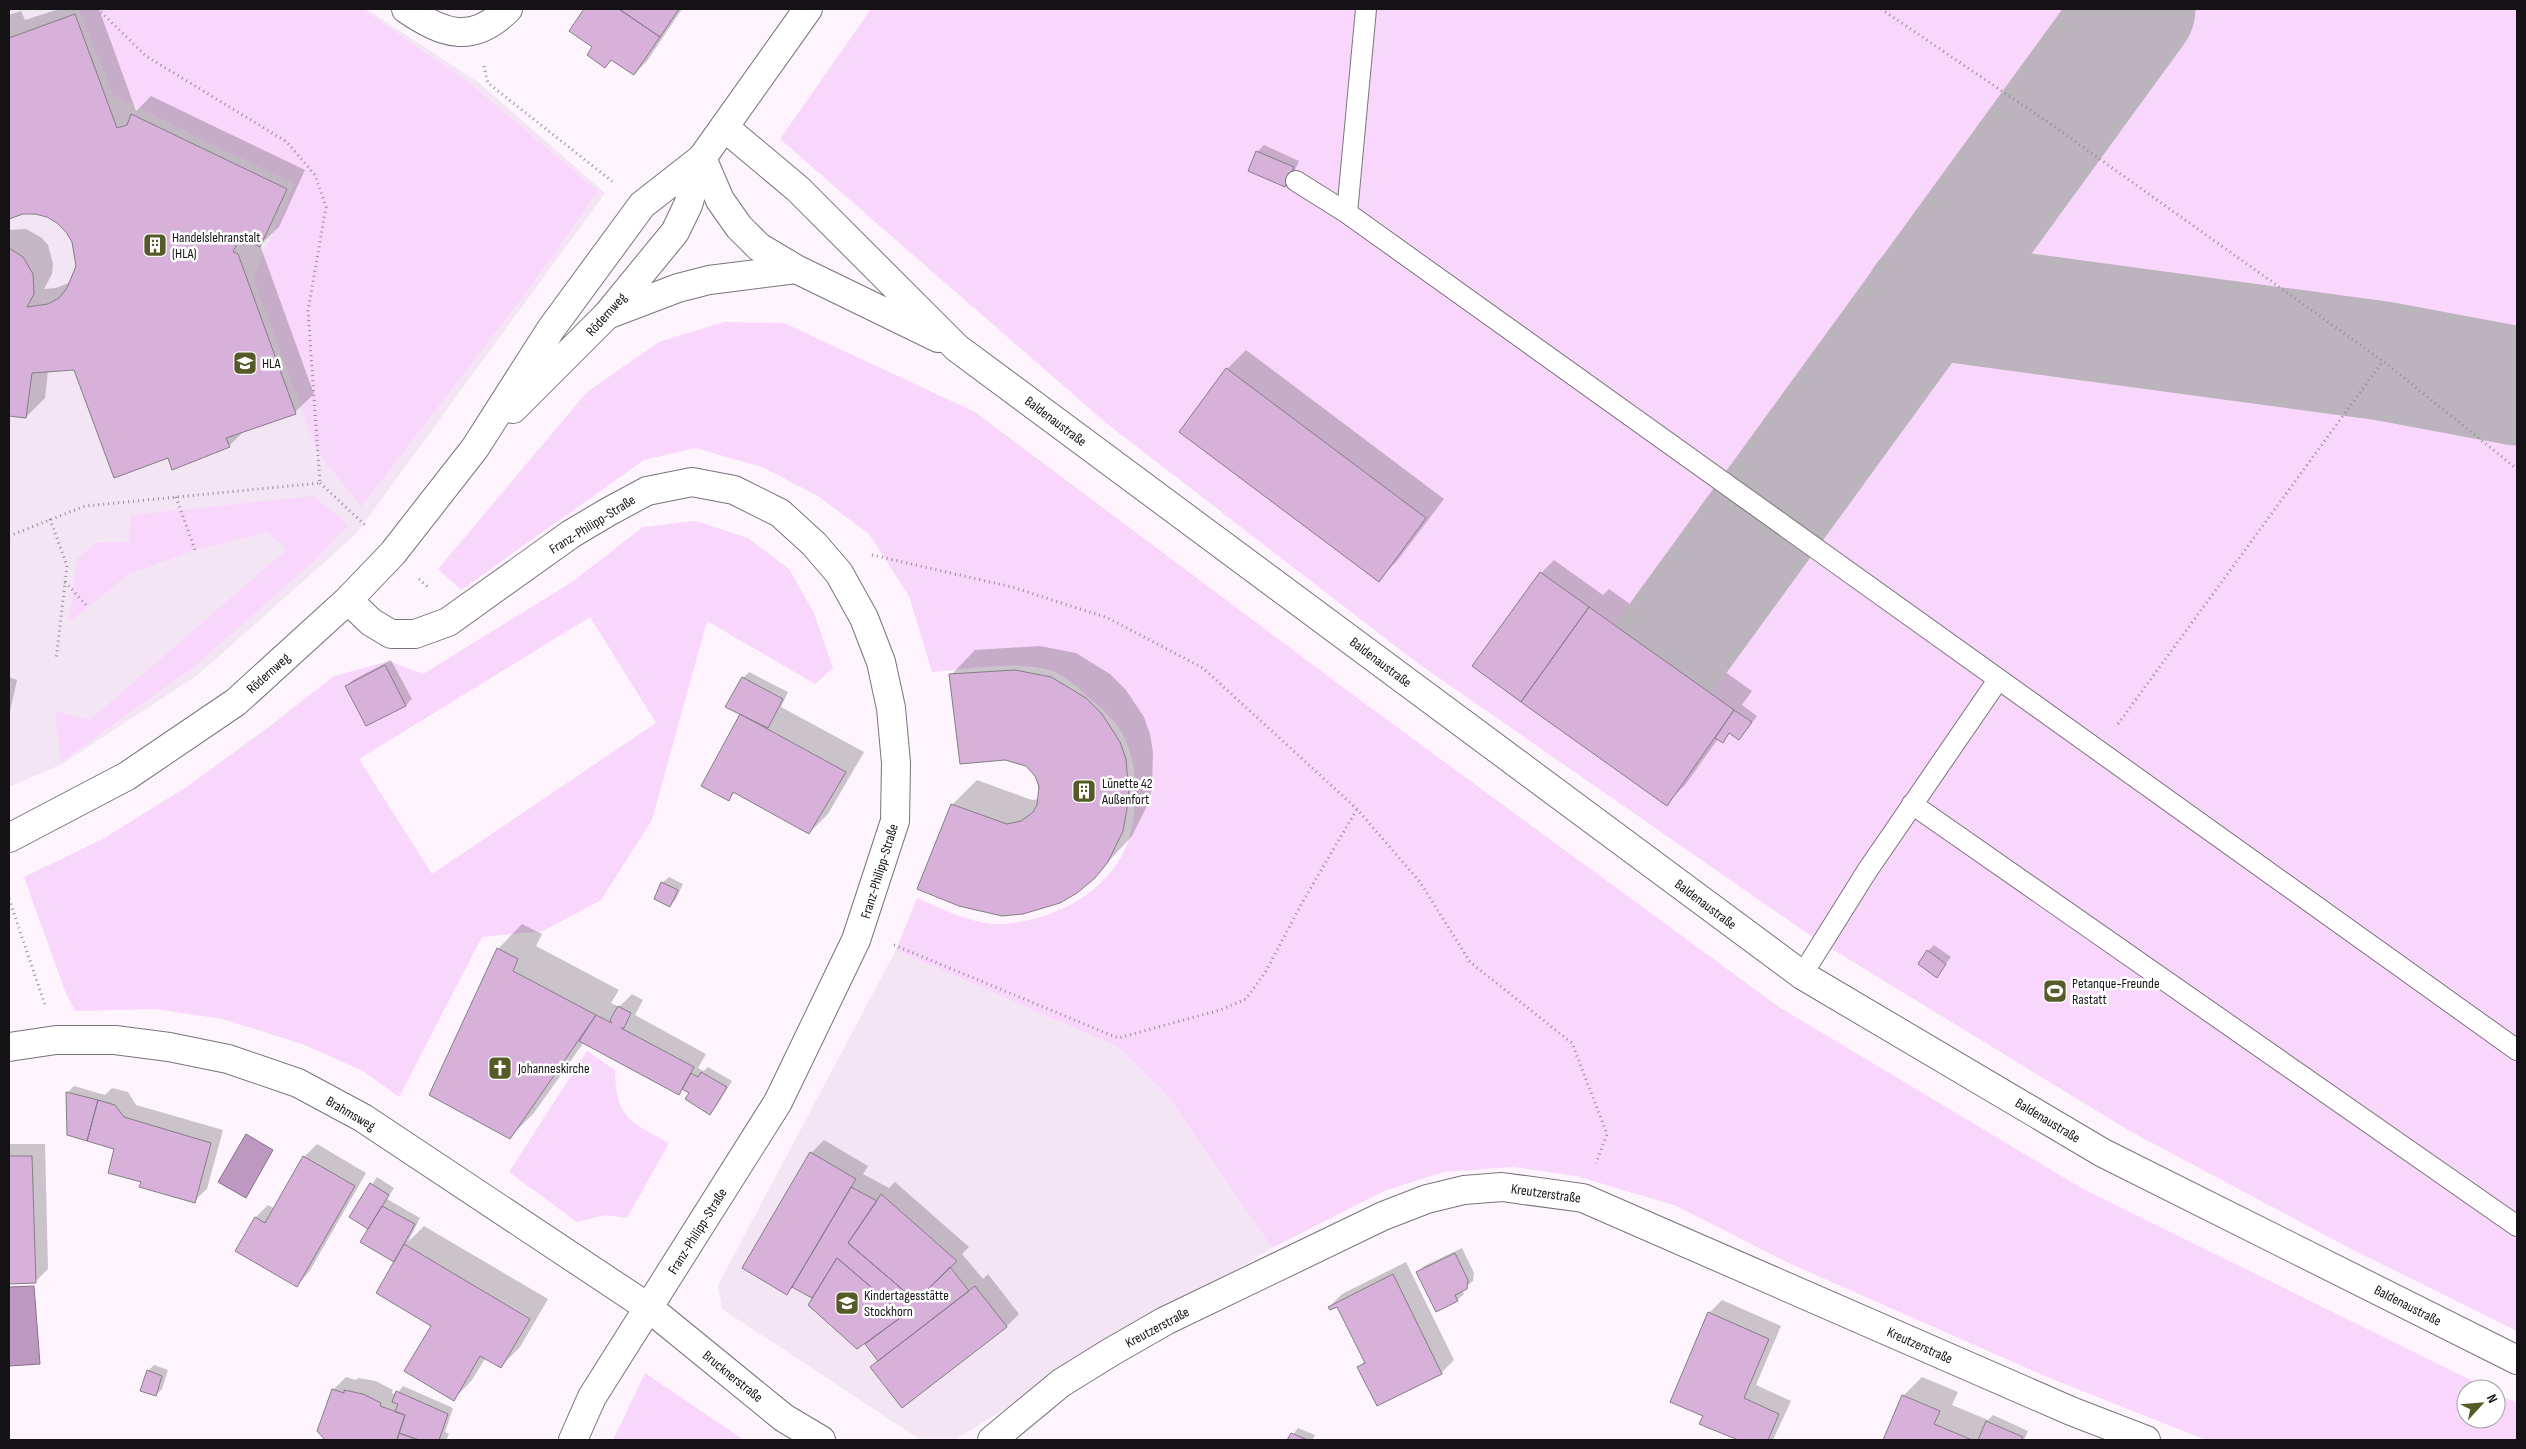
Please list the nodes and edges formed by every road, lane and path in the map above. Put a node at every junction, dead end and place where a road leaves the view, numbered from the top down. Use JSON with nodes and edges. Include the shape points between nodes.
{"nodes":[{"id":1,"x":98,"y":9,"type":"edge"},
{"id":2,"x":406,"y":9,"type":"edge"},
{"id":3,"x":508,"y":9,"type":"edge"},
{"id":4,"x":808,"y":9,"type":"edge"},
{"id":5,"x":1366,"y":9,"type":"edge"},
{"id":6,"x":1881,"y":9,"type":"edge"},
{"id":7,"x":474,"y":32,"type":"junction"},
{"id":8,"x":724,"y":128,"type":"junction"},
{"id":9,"x":702,"y":158,"type":"junction"},
{"id":10,"x":1296,"y":181,"type":"dead end"},
{"id":11,"x":642,"y":205,"type":"junction"},
{"id":12,"x":1347,"y":213,"type":"junction"},
{"id":13,"x":796,"y":269,"type":"junction"},
{"id":14,"x":607,"y":315,"type":"junction"},
{"id":15,"x":957,"y":348,"type":"junction"},
{"id":16,"x":2383,"y":361,"type":"junction"},
{"id":17,"x":475,"y":448,"type":"junction"},
{"id":18,"x":2517,"y":469,"type":"edge"},
{"id":19,"x":320,"y":483,"type":"junction"},
{"id":20,"x":176,"y":497,"type":"junction"},
{"id":21,"x":50,"y":519,"type":"junction"},
{"id":22,"x":9,"y":536,"type":"edge"},
{"id":23,"x":195,"y":550,"type":"dead end"},
{"id":24,"x":393,"y":552,"type":"junction"},
{"id":25,"x":839,"y":574,"type":"junction"},
{"id":26,"x":65,"y":582,"type":"junction"},
{"id":27,"x":348,"y":600,"type":"junction"},
{"id":28,"x":88,"y":607,"type":"dead end"},
{"id":29,"x":457,"y":616,"type":"junction"},
{"id":30,"x":56,"y":660,"type":"dead end"},
{"id":31,"x":1998,"y":680,"type":"junction"},
{"id":32,"x":2099,"y":750,"type":"junction"},
{"id":33,"x":1912,"y":804,"type":"junction"},
{"id":34,"x":1357,"y":809,"type":"junction"},
{"id":35,"x":9,"y":838,"type":"edge"},
{"id":36,"x":9,"y":899,"type":"edge"},
{"id":37,"x":860,"y":931,"type":"junction"},
{"id":38,"x":1802,"y":976,"type":"junction"},
{"id":39,"x":56,"y":1040,"type":"junction"},
{"id":40,"x":9,"y":1047,"type":"edge"},
{"id":41,"x":2517,"y":1050,"type":"edge"},
{"id":42,"x":1583,"y":1198,"type":"junction"},
{"id":43,"x":2517,"y":1226,"type":"edge"},
{"id":44,"x":649,"y":1308,"type":"junction"},
{"id":45,"x":2517,"y":1360,"type":"edge"},
{"id":46,"x":573,"y":1440,"type":"edge"},
{"id":47,"x":821,"y":1440,"type":"edge"},
{"id":48,"x":992,"y":1440,"type":"edge"},
{"id":49,"x":2146,"y":1440,"type":"edge"}],
"edges":[{"from":1,"to":19,"type":"path","via":[[146,56],[287,142],[315,175],[326,207],[308,311]]},
{"from":2,"to":7,"type":"street","via":[[427,23],[452,32]]},
{"from":3,"to":7,"type":"street","via":[[497,20]]},
{"from":4,"to":8,"type":"street","name":"Rödernweg"},
{"from":5,"to":12,"type":"lane"},
{"from":6,"to":16,"type":"path","via":[[2052,124]]},
{"from":7,"to":11,"type":"path","via":[[488,82]]},
{"from":8,"to":9,"type":"street","name":"Rödernweg"},
{"from":8,"to":15,"type":"street","name":"Baldenaustraße","via":[[798,189]]},
{"from":9,"to":11,"type":"street","name":"Rödernweg"},
{"from":9,"to":13,"type":"street","name":"Baldenaustraße","via":[[720,200],[740,227],[760,246]]},
{"from":9,"to":14,"type":"street","name":"Rödernweg","via":[[688,205],[675,232]]},
{"from":10,"to":12,"type":"lane"},
{"from":11,"to":17,"type":"street","name":"Rödernweg","via":[[551,329]]},
{"from":12,"to":31,"type":"lane"},
{"from":13,"to":14,"type":"street","via":[[709,280]]},
{"from":13,"to":15,"type":"street","name":"Baldenaustraße"},
{"from":14,"to":17,"type":"street","name":"Rödernweg"},
{"from":15,"to":38,"type":"street","name":"Baldenaustraße"},
{"from":16,"to":18,"type":"path"},
{"from":16,"to":32,"type":"path"},
{"from":17,"to":24,"type":"street","name":"Rödernweg"},
{"from":19,"to":20,"type":"path"},
{"from":19,"to":24,"type":"path"},
{"from":20,"to":21,"type":"path","via":[[85,506]]},
{"from":20,"to":23,"type":"path"},
{"from":21,"to":22,"type":"path"},
{"from":21,"to":26,"type":"path","via":[[67,566]]},
{"from":24,"to":27,"type":"street","name":"Rödernweg"},
{"from":24,"to":29,"type":"path"},
{"from":25,"to":29,"type":"street","name":"Franz-Philipp-Straße","via":[[814,544],[780,513],[734,490],[692,482],[647,491],[608,512],[571,534]]},
{"from":25,"to":34,"type":"path","via":[[874,554],[1012,588],[1108,618],[1203,668]]},
{"from":25,"to":37,"type":"street","name":"Franz-Philipp-Straße","via":[[864,618],[881,662],[891,708],[896,763],[895,821]]},
{"from":26,"to":28,"type":"path"},
{"from":26,"to":30,"type":"path"},
{"from":27,"to":29,"type":"street","name":"Franz-Philipp-Straße","via":[[371,622],[398,636],[415,634]]},
{"from":27,"to":35,"type":"street","name":"Rödernweg","via":[[236,702],[127,776]]},
{"from":31,"to":32,"type":"lane"},
{"from":31,"to":33,"type":"lane"},
{"from":32,"to":41,"type":"lane"},
{"from":33,"to":38,"type":"lane"},
{"from":33,"to":43,"type":"lane"},
{"from":34,"to":37,"type":"path","via":[[1266,971],[1246,999],[1220,1010],[1118,1038]]},
{"from":34,"to":42,"type":"path","via":[[1420,882],[1470,962],[1572,1043],[1607,1134]]},
{"from":36,"to":39,"type":"path"},
{"from":37,"to":44,"type":"street","name":"Franz-Philipp-Straße","via":[[778,1102]]},
{"from":38,"to":45,"type":"street","name":"Baldenaustraße","via":[[2103,1153]]},
{"from":39,"to":40,"type":"street","name":"Brahmsweg"},
{"from":39,"to":44,"type":"street","name":"Brahmsweg","via":[[115,1040],[168,1047],[228,1059],[298,1083],[363,1118]]},
{"from":42,"to":48,"type":"street","name":"Kreutzerstraße","via":[[1502,1187],[1464,1190],[1427,1199],[1383,1216],[1165,1321],[1061,1384]]},
{"from":42,"to":49,"type":"street","name":"Kreutzerstraße","via":[[2062,1408]]},
{"from":44,"to":46,"type":"street","name":"Franz-Philipp-Straße","via":[[592,1397]]},
{"from":44,"to":47,"type":"street","name":"Brucknerstraße","via":[[784,1418]]}]}
